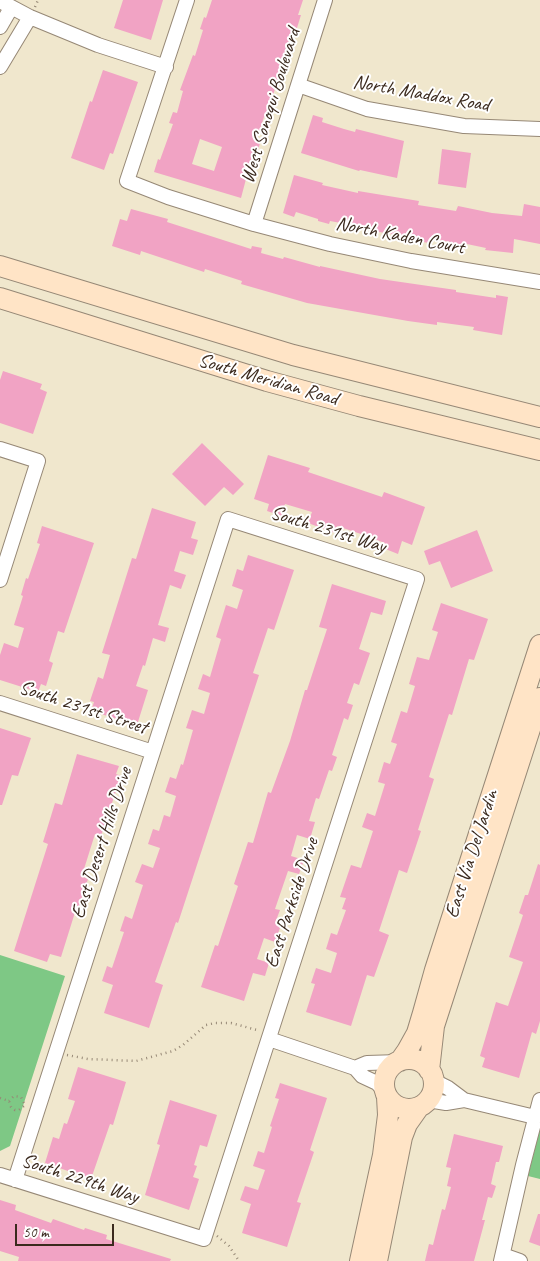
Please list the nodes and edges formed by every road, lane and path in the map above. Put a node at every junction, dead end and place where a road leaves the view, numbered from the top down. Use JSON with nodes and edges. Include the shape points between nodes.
{"nodes":[{"id":1,"x":187,"y":0,"type":"edge"},
{"id":2,"x":325,"y":0,"type":"edge"},
{"id":3,"x":5,"y":4,"type":"edge"},
{"id":4,"x":30,"y":17,"type":"junction"},
{"id":5,"x":0,"y":27,"type":"edge"},
{"id":6,"x":0,"y":67,"type":"edge"},
{"id":7,"x":166,"y":67,"type":"junction"},
{"id":8,"x":298,"y":85,"type":"junction"},
{"id":9,"x":540,"y":129,"type":"edge"},
{"id":10,"x":254,"y":224,"type":"junction"},
{"id":11,"x":0,"y":266,"type":"edge"},
{"id":12,"x":540,"y":282,"type":"edge"},
{"id":13,"x":0,"y":298,"type":"edge"},
{"id":14,"x":540,"y":417,"type":"edge"},
{"id":15,"x":0,"y":448,"type":"edge"},
{"id":16,"x":540,"y":450,"type":"edge"},
{"id":17,"x":228,"y":520,"type":"joint"},
{"id":18,"x":416,"y":579,"type":"joint"},
{"id":19,"x":0,"y":580,"type":"edge"},
{"id":20,"x":540,"y":645,"type":"edge"},
{"id":21,"x":540,"y":698,"type":"edge"},
{"id":22,"x":0,"y":703,"type":"edge"},
{"id":23,"x":153,"y":752,"type":"junction"},
{"id":24,"x":270,"y":1037,"type":"junction"},
{"id":25,"x":57,"y":1051,"type":"junction"},
{"id":26,"x":399,"y":1061,"type":"junction"},
{"id":27,"x":355,"y":1068,"type":"junction"},
{"id":28,"x":427,"y":1090,"type":"junction"},
{"id":29,"x":386,"y":1094,"type":"junction"},
{"id":30,"x":0,"y":1098,"type":"edge"},
{"id":31,"x":464,"y":1100,"type":"junction"},
{"id":32,"x":540,"y":1100,"type":"edge"},
{"id":33,"x":9,"y":1101,"type":"junction"},
{"id":34,"x":535,"y":1117,"type":"junction"},
{"id":35,"x":0,"y":1175,"type":"edge"},
{"id":36,"x":16,"y":1180,"type":"junction"},
{"id":37,"x":206,"y":1234,"type":"junction"},
{"id":38,"x":502,"y":1258,"type":"edge"},
{"id":39,"x":239,"y":1261,"type":"edge"},
{"id":40,"x":360,"y":1261,"type":"edge"},
{"id":41,"x":377,"y":1261,"type":"edge"},
{"id":42,"x":520,"y":1261,"type":"edge"}],
"edges":[{"from":1,"to":7,"type":"street"},
{"from":2,"to":8,"type":"street","name":"West Sonoqui Boulevard"},
{"from":3,"to":4,"type":"street"},
{"from":3,"to":5,"type":"street"},
{"from":4,"to":6,"type":"street"},
{"from":4,"to":7,"type":"street"},
{"from":7,"to":10,"type":"street","name":"North Kaden Court","via":[[127,181]]},
{"from":8,"to":9,"type":"street","name":"North Maddox Road","via":[[367,109],[464,126]]},
{"from":8,"to":10,"type":"street","name":"West Sonoqui Boulevard"},
{"from":10,"to":12,"type":"street","name":"North Kaden Court","via":[[411,261]]},
{"from":11,"to":14,"type":"street","name":"South Meridian Road","via":[[293,356]]},
{"from":13,"to":16,"type":"street","name":"South Meridian Road","via":[[267,382]]},
{"from":15,"to":19,"type":"street","via":[[38,461]]},
{"from":17,"to":18,"type":"street","name":"South 231st Way"},
{"from":17,"to":23,"type":"street","name":"East Desert Hills Drive"},
{"from":18,"to":24,"type":"street","name":"East Parkside Drive"},
{"from":20,"to":26,"type":"street","name":"East Via Del Jardin","via":[[417,1033]]},
{"from":21,"to":28,"type":"street","name":"East Via Del Jardin","via":[[434,1026]]},
{"from":22,"to":23,"type":"street","name":"South 231st Street"},
{"from":23,"to":25,"type":"street","name":"East Desert Hills Drive"},
{"from":24,"to":25,"type":"path","via":[[247,1026],[215,1023],[206,1025],[173,1051],[136,1061],[88,1059]]},
{"from":24,"to":27,"type":"street"},
{"from":24,"to":37,"type":"street","name":"East Parkside Drive"},
{"from":25,"to":36,"type":"street","name":"East Desert Hills Drive"},
{"from":26,"to":27,"type":"street","via":[[366,1063]]},
{"from":26,"to":28,"type":"street","via":[[419,1062]]},
{"from":26,"to":29,"type":"street","via":[[385,1077]]},
{"from":27,"to":29,"type":"street","via":[[362,1076],[377,1083]]},
{"from":28,"to":29,"type":"street","via":[[405,1109],[392,1102]]},
{"from":28,"to":31,"type":"street","via":[[448,1088]]},
{"from":28,"to":31,"type":"street","via":[[446,1104]]},
{"from":28,"to":41,"type":"street","name":"East Via Del Jardin","via":[[402,1137]]},
{"from":29,"to":40,"type":"street","via":[[388,1114],[383,1156]]},
{"from":30,"to":33,"type":"path"},
{"from":31,"to":34,"type":"street"},
{"from":32,"to":34,"type":"street"},
{"from":33,"to":33,"type":"path","via":[[15,1110],[25,1105],[21,1097],[14,1096]]},
{"from":34,"to":38,"type":"street"},
{"from":35,"to":36,"type":"street","name":"South 229th Way"},
{"from":36,"to":37,"type":"street","name":"South 229th Way"},
{"from":37,"to":39,"type":"path","via":[[229,1246]]},
{"from":38,"to":42,"type":"street"}]}
